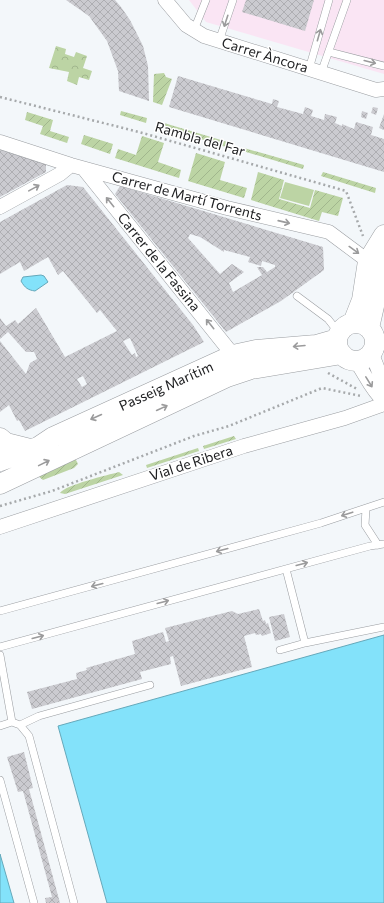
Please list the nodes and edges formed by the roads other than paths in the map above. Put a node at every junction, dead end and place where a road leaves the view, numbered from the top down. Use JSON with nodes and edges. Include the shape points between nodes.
{"nodes":[{"id":1,"x":165,"y":0,"type":"edge"},
{"id":2,"x":206,"y":0,"type":"edge"},
{"id":3,"x":233,"y":0,"type":"edge"},
{"id":4,"x":329,"y":0,"type":"edge"},
{"id":5,"x":347,"y":0,"type":"edge"},
{"id":6,"x":194,"y":30,"type":"junction"},
{"id":7,"x":219,"y":41,"type":"junction"},
{"id":8,"x":329,"y":52,"type":"junction"},
{"id":9,"x":384,"y":66,"type":"edge"},
{"id":10,"x":315,"y":71,"type":"junction"},
{"id":11,"x":382,"y":92,"type":"edge"},
{"id":12,"x":0,"y":142,"type":"edge"},
{"id":13,"x":77,"y":167,"type":"junction"},
{"id":14,"x":0,"y":207,"type":"edge"},
{"id":15,"x":384,"y":235,"type":"edge"},
{"id":16,"x":376,"y":261,"type":"edge"},
{"id":17,"x":297,"y":296,"type":"dead end"},
{"id":18,"x":359,"y":342,"type":"edge"},
{"id":19,"x":233,"y":356,"type":"junction"},
{"id":20,"x":384,"y":384,"type":"edge"},
{"id":21,"x":384,"y":402,"type":"edge"},
{"id":22,"x":0,"y":438,"type":"edge"},
{"id":23,"x":30,"y":449,"type":"junction"},
{"id":24,"x":1,"y":461,"type":"edge"},
{"id":25,"x":3,"y":482,"type":"edge"},
{"id":26,"x":384,"y":502,"type":"edge"},
{"id":27,"x":366,"y":509,"type":"junction"},
{"id":28,"x":0,"y":527,"type":"edge"},
{"id":29,"x":381,"y":544,"type":"edge"},
{"id":30,"x":286,"y":569,"type":"junction"},
{"id":31,"x":0,"y":611,"type":"edge"},
{"id":32,"x":384,"y":627,"type":"edge"},
{"id":33,"x":305,"y":643,"type":"junction"},
{"id":34,"x":0,"y":647,"type":"edge"},
{"id":35,"x":280,"y":650,"type":"dead end"},
{"id":36,"x":0,"y":656,"type":"edge"},
{"id":37,"x":150,"y":685,"type":"dead end"},
{"id":38,"x":12,"y":722,"type":"junction"},
{"id":39,"x":20,"y":725,"type":"junction"},
{"id":40,"x":0,"y":726,"type":"edge"},
{"id":41,"x":0,"y":780,"type":"edge"},
{"id":42,"x":34,"y":903,"type":"edge"},
{"id":43,"x":74,"y":903,"type":"edge"}],
"edges":[{"from":1,"to":6,"type":"street","name":"Carrer Àncora"},
{"from":2,"to":6,"type":"lane"},
{"from":3,"to":7,"type":"lane","one_way":true},
{"from":10,"to":4,"type":"lane","one_way":true},
{"from":5,"to":8,"type":"lane"},
{"from":6,"to":7,"type":"street","name":"Carrer Àncora"},
{"from":7,"to":10,"type":"street","name":"Carrer Àncora"},
{"from":8,"to":9,"type":"lane","one_way":true},
{"from":8,"to":10,"type":"lane"},
{"from":10,"to":11,"type":"street","name":"Carrer Àncora"},
{"from":12,"to":13,"type":"street","name":"Carrer de Martí Torrents"},
{"from":14,"to":13,"type":"street","one_way":true},
{"from":13,"to":16,"type":"street","name":"Carrer de Martí Torrents","one_way":true,"via":[[227,208],[329,232]]},
{"from":19,"to":13,"type":"street","name":"Carrer de la Fassina","one_way":true},
{"from":15,"to":16,"type":"street"},
{"from":16,"to":18,"type":"street"},
{"from":17,"to":18,"type":"lane"},
{"from":18,"to":19,"type":"street","name":"Passeig Marítim","one_way":true,"via":[[256,350]]},
{"from":18,"to":20,"type":"street"},
{"from":18,"to":21,"type":"street","one_way":true,"via":[[372,386]]},
{"from":25,"to":18,"type":"street","name":"Passeig Marítim","one_way":true,"via":[[227,377]]},
{"from":19,"to":23,"type":"street","name":"Passeig Marítim","one_way":true},
{"from":21,"to":28,"type":"street","name":"Vial de Ribera","via":[[345,418],[244,446]]},
{"from":22,"to":23,"type":"street","via":[[6,443]]},
{"from":23,"to":24,"type":"street","name":"Passeig Marítim"},
{"from":24,"to":25,"type":"street","name":"Passeig Marítim","via":[[9,464],[12,470]]},
{"from":26,"to":27,"type":"lane"},
{"from":27,"to":29,"type":"lane","via":[[365,525]]},
{"from":27,"to":31,"type":"lane","one_way":true},
{"from":30,"to":29,"type":"lane","one_way":true},
{"from":30,"to":33,"type":"lane"},
{"from":34,"to":30,"type":"lane","one_way":true},
{"from":32,"to":33,"type":"lane"},
{"from":33,"to":35,"type":"lane"},
{"from":36,"to":38,"type":"lane"},
{"from":37,"to":39,"type":"lane","via":[[39,716]]},
{"from":38,"to":39,"type":"lane"},
{"from":38,"to":40,"type":"lane"},
{"from":39,"to":43,"type":"lane","via":[[29,736]]},
{"from":41,"to":42,"type":"lane"}]}
